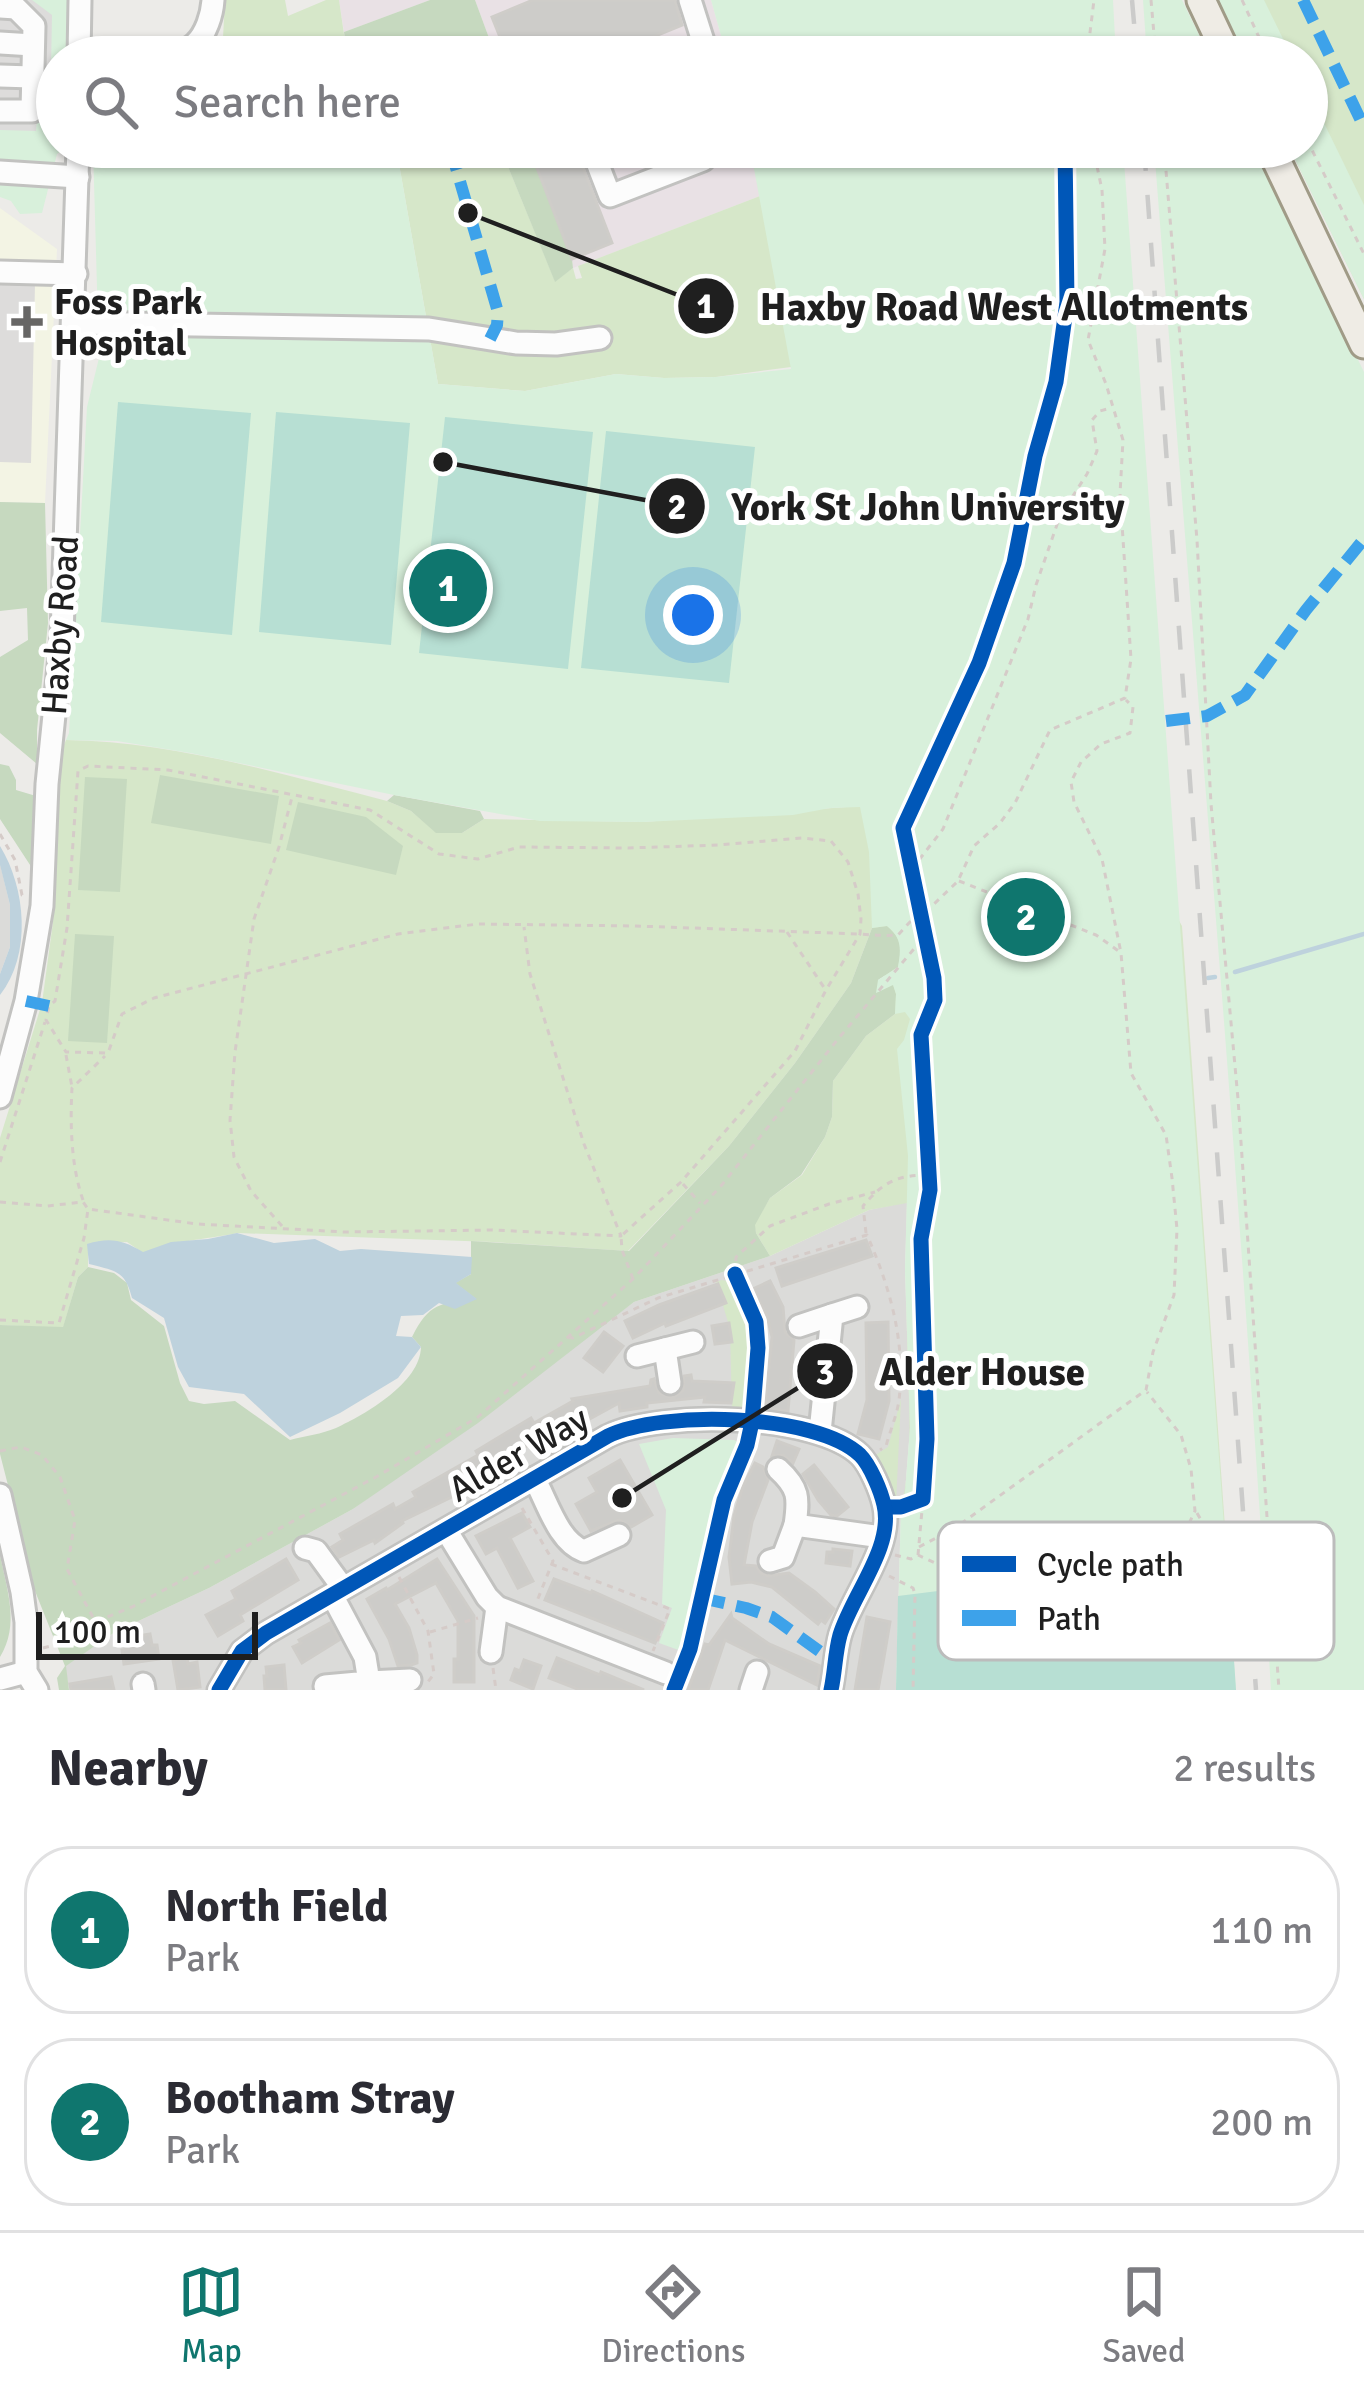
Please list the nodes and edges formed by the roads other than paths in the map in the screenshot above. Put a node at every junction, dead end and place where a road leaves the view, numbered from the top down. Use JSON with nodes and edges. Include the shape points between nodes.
{"nodes":[{"id":1,"x":80,"y":0,"type":"edge"},
{"id":2,"x":213,"y":0,"type":"edge"},
{"id":3,"x":690,"y":0,"type":"edge"},
{"id":4,"x":1201,"y":0,"type":"edge"},
{"id":5,"x":10,"y":5,"type":"edge"},
{"id":6,"x":79,"y":36,"type":"edge"},
{"id":7,"x":201,"y":36,"type":"edge"},
{"id":8,"x":700,"y":36,"type":"edge"},
{"id":9,"x":1218,"y":36,"type":"edge"},
{"id":10,"x":0,"y":44,"type":"edge"},
{"id":11,"x":33,"y":45,"type":"junction"},
{"id":12,"x":0,"y":76,"type":"edge"},
{"id":13,"x":32,"y":77,"type":"junction"},
{"id":14,"x":0,"y":111,"type":"edge"},
{"id":15,"x":78,"y":168,"type":"edge"},
{"id":16,"x":599,"y":168,"type":"edge"},
{"id":17,"x":682,"y":168,"type":"edge"},
{"id":18,"x":1280,"y":168,"type":"edge"},
{"id":19,"x":0,"y":172,"type":"edge"},
{"id":20,"x":78,"y":177,"type":"junction"},
{"id":21,"x":0,"y":272,"type":"edge"},
{"id":22,"x":76,"y":274,"type":"junction"},
{"id":23,"x":73,"y":323,"type":"junction"},
{"id":24,"x":600,"y":338,"type":"dead end"},
{"id":25,"x":1364,"y":344,"type":"edge"},
{"id":26,"x":0,"y":1097,"type":"edge"},
{"id":27,"x":857,"y":1306,"type":"dead end"},
{"id":28,"x":832,"y":1315,"type":"junction"},
{"id":29,"x":799,"y":1326,"type":"dead end"},
{"id":30,"x":693,"y":1342,"type":"dead end"},
{"id":31,"x":665,"y":1349,"type":"junction"},
{"id":32,"x":637,"y":1355,"type":"dead end"},
{"id":33,"x":674,"y":1419,"type":"junction"},
{"id":34,"x":820,"y":1432,"type":"junction"},
{"id":35,"x":778,"y":1469,"type":"dead end"},
{"id":36,"x":534,"y":1478,"type":"junction"},
{"id":37,"x":0,"y":1496,"type":"edge"},
{"id":38,"x":795,"y":1525,"type":"junction"},
{"id":39,"x":446,"y":1530,"type":"junction"},
{"id":40,"x":619,"y":1535,"type":"dead end"},
{"id":41,"x":305,"y":1547,"type":"dead end"},
{"id":42,"x":878,"y":1552,"type":"junction"},
{"id":43,"x":770,"y":1562,"type":"dead end"},
{"id":44,"x":337,"y":1592,"type":"junction"},
{"id":45,"x":496,"y":1611,"type":"junction"},
{"id":46,"x":491,"y":1652,"type":"road end"},
{"id":47,"x":664,"y":1670,"type":"road end"},
{"id":48,"x":0,"y":1679,"type":"edge"},
{"id":49,"x":31,"y":1681,"type":"edge"},
{"id":50,"x":370,"y":1682,"type":"junction"},
{"id":51,"x":416,"y":1684,"type":"edge"},
{"id":52,"x":325,"y":1686,"type":"dead end"},
{"id":53,"x":219,"y":1690,"type":"edge"},
{"id":54,"x":831,"y":1690,"type":"edge"}],
"edges":[{"from":1,"to":6,"type":"street"},
{"from":2,"to":7,"type":"street"},
{"from":3,"to":8,"type":"street"},
{"from":4,"to":9,"type":"main road"},
{"from":5,"to":11,"type":"street","via":[[34,26]]},
{"from":10,"to":11,"type":"street"},
{"from":11,"to":13,"type":"street"},
{"from":12,"to":13,"type":"street"},
{"from":13,"to":14,"type":"street","via":[[32,111]]},
{"from":15,"to":20,"type":"street","name":"Haxby Road"},
{"from":16,"to":17,"type":"street","via":[[610,196]]},
{"from":18,"to":25,"type":"main road"},
{"from":19,"to":20,"type":"street"},
{"from":20,"to":22,"type":"street","name":"Haxby Road"},
{"from":21,"to":22,"type":"street"},
{"from":22,"to":23,"type":"street","name":"Haxby Road"},
{"from":23,"to":24,"type":"street","via":[[429,329],[516,343]]},
{"from":23,"to":26,"type":"street","name":"Haxby Road","via":[[42,906]]},
{"from":27,"to":28,"type":"street"},
{"from":28,"to":29,"type":"street"},
{"from":28,"to":34,"type":"street"},
{"from":30,"to":31,"type":"street"},
{"from":31,"to":32,"type":"street"},
{"from":31,"to":33,"type":"street"},
{"from":33,"to":34,"type":"street","name":"Alder Way"},
{"from":33,"to":36,"type":"street","name":"Alder Way","via":[[621,1430]]},
{"from":34,"to":42,"type":"street","name":"Alder Way","via":[[865,1461],[885,1507]]},
{"from":35,"to":38,"type":"street","via":[[799,1500]]},
{"from":36,"to":39,"type":"street","name":"Alder Way"},
{"from":36,"to":40,"type":"street","via":[[575,1548]]},
{"from":37,"to":49,"type":"street"},
{"from":38,"to":42,"type":"street"},
{"from":38,"to":43,"type":"street","via":[[782,1556]]},
{"from":39,"to":44,"type":"street","name":"Alder Way"},
{"from":39,"to":45,"type":"street"},
{"from":41,"to":44,"type":"street","via":[[316,1551]]},
{"from":42,"to":54,"type":"street","via":[[839,1638]]},
{"from":44,"to":50,"type":"street"},
{"from":44,"to":53,"type":"street","name":"Alder Way","via":[[252,1641]]},
{"from":45,"to":46,"type":"street"},
{"from":45,"to":47,"type":"street"},
{"from":48,"to":49,"type":"street"},
{"from":50,"to":51,"type":"street"},
{"from":50,"to":52,"type":"street"}]}
